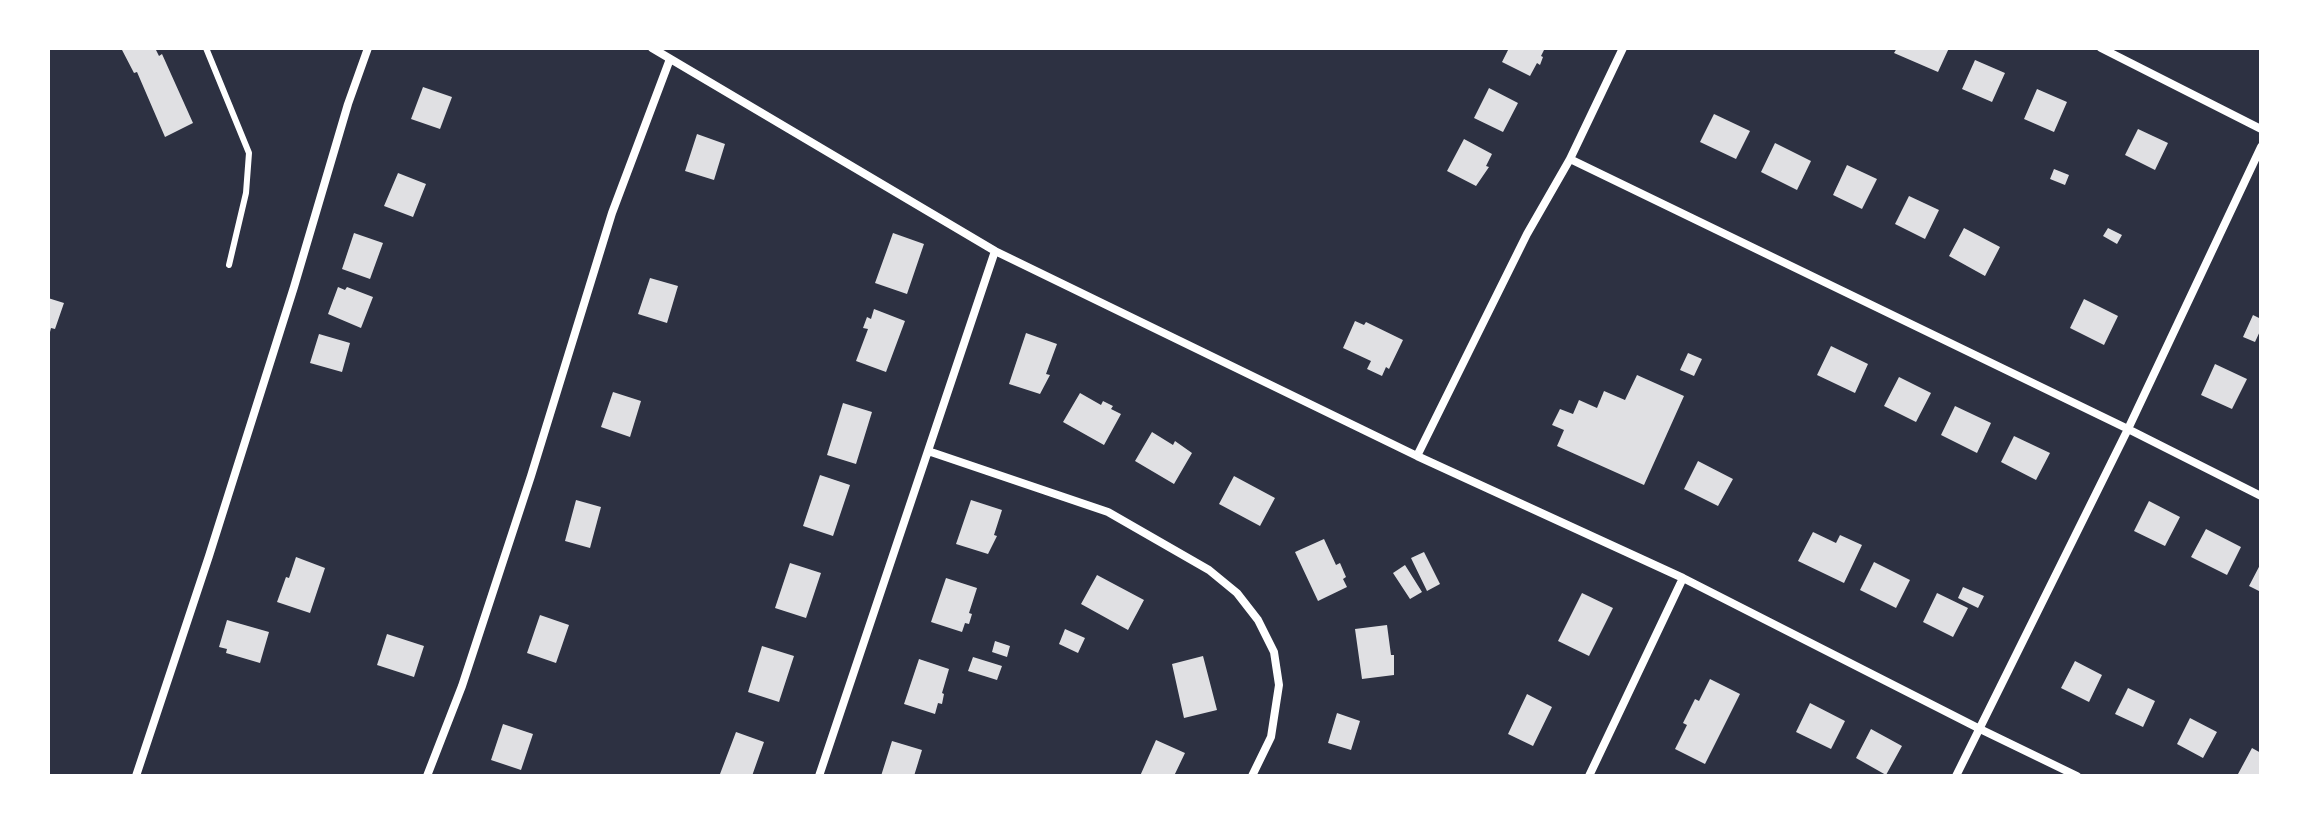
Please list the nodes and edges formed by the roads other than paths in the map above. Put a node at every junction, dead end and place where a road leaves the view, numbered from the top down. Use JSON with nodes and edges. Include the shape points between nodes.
{"nodes":[{"id":1,"x":206,"y":48,"type":"edge"},
{"id":2,"x":368,"y":48,"type":"edge"},
{"id":3,"x":652,"y":48,"type":"edge"},
{"id":4,"x":1623,"y":48,"type":"edge"},
{"id":5,"x":2101,"y":48,"type":"edge"},
{"id":6,"x":670,"y":59,"type":"junction"},
{"id":7,"x":2261,"y":129,"type":"edge"},
{"id":8,"x":2261,"y":147,"type":"edge"},
{"id":9,"x":1570,"y":159,"type":"junction"},
{"id":10,"x":995,"y":251,"type":"junction"},
{"id":11,"x":229,"y":265,"type":"dead end"},
{"id":12,"x":2128,"y":429,"type":"junction"},
{"id":13,"x":928,"y":451,"type":"junction"},
{"id":14,"x":1417,"y":456,"type":"junction"},
{"id":15,"x":2261,"y":496,"type":"edge"},
{"id":16,"x":1683,"y":578,"type":"junction"},
{"id":17,"x":1980,"y":729,"type":"junction"},
{"id":18,"x":136,"y":776,"type":"edge"},
{"id":19,"x":427,"y":776,"type":"edge"},
{"id":20,"x":819,"y":776,"type":"edge"},
{"id":21,"x":1252,"y":776,"type":"edge"},
{"id":22,"x":1589,"y":776,"type":"edge"},
{"id":23,"x":1956,"y":776,"type":"edge"},
{"id":24,"x":2077,"y":776,"type":"edge"}],
"edges":[{"from":1,"to":11,"type":"lane","via":[[249,153],[246,193]]},
{"from":2,"to":18,"type":"street"},
{"from":3,"to":6,"type":"street"},
{"from":4,"to":9,"type":"street"},
{"from":5,"to":7,"type":"street"},
{"from":6,"to":10,"type":"street"},
{"from":6,"to":19,"type":"street","via":[[612,213],[462,686]]},
{"from":8,"to":12,"type":"street"},
{"from":9,"to":12,"type":"street"},
{"from":9,"to":14,"type":"street"},
{"from":10,"to":13,"type":"street"},
{"from":10,"to":14,"type":"street"},
{"from":12,"to":15,"type":"street"},
{"from":12,"to":17,"type":"street"},
{"from":13,"to":20,"type":"street"},
{"from":13,"to":21,"type":"street","via":[[1108,512],[1209,570],[1237,593],[1274,652],[1279,685],[1271,737]]},
{"from":14,"to":16,"type":"street"},
{"from":16,"to":17,"type":"street"},
{"from":16,"to":22,"type":"street"},
{"from":17,"to":23,"type":"street"},
{"from":17,"to":24,"type":"street"}]}
